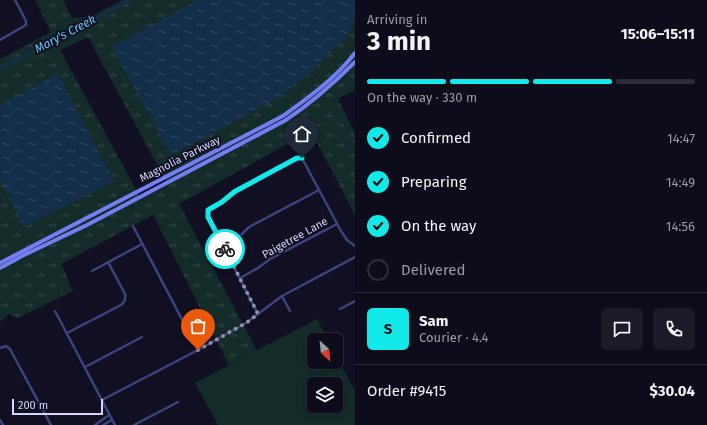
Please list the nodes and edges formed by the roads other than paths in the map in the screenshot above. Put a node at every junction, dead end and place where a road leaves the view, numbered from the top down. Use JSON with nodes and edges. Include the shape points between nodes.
{"nodes":[{"id":1,"x":15,"y":0,"type":"edge"},
{"id":2,"x":0,"y":40,"type":"edge"},
{"id":3,"x":355,"y":53,"type":"edge"},
{"id":4,"x":355,"y":62,"type":"edge"},
{"id":5,"x":340,"y":70,"type":"junction"},
{"id":6,"x":344,"y":74,"type":"junction"},
{"id":7,"x":290,"y":114,"type":"junction"},
{"id":8,"x":170,"y":174,"type":"junction"},
{"id":9,"x":173,"y":180,"type":"junction"},
{"id":10,"x":319,"y":190,"type":"junction"},
{"id":11,"x":119,"y":201,"type":"junction"},
{"id":12,"x":122,"y":207,"type":"junction"},
{"id":13,"x":337,"y":224,"type":"junction"},
{"id":14,"x":133,"y":226,"type":"dead end"},
{"id":15,"x":142,"y":244,"type":"junction"},
{"id":16,"x":223,"y":246,"type":"junction"},
{"id":17,"x":355,"y":246,"type":"edge"},
{"id":18,"x":355,"y":257,"type":"edge"},
{"id":19,"x":12,"y":259,"type":"junction"},
{"id":20,"x":108,"y":262,"type":"junction"},
{"id":21,"x":0,"y":263,"type":"edge"},
{"id":22,"x":0,"y":268,"type":"edge"},
{"id":23,"x":92,"y":271,"type":"dead end"},
{"id":24,"x":240,"y":278,"type":"junction"},
{"id":25,"x":282,"y":296,"type":"junction"},
{"id":26,"x":355,"y":301,"type":"edge"},
{"id":27,"x":340,"y":309,"type":"dead end"},
{"id":28,"x":55,"y":311,"type":"dead end"},
{"id":29,"x":290,"y":311,"type":"dead end"},
{"id":30,"x":258,"y":314,"type":"junction"},
{"id":31,"x":67,"y":333,"type":"junction"},
{"id":32,"x":142,"y":337,"type":"dead end"},
{"id":33,"x":0,"y":348,"type":"edge"},
{"id":34,"x":198,"y":350,"type":"junction"},
{"id":35,"x":85,"y":367,"type":"junction"},
{"id":36,"x":102,"y":400,"type":"junction"},
{"id":37,"x":178,"y":402,"type":"dead end"},
{"id":38,"x":110,"y":415,"type":"junction"},
{"id":39,"x":0,"y":420,"type":"edge"},
{"id":40,"x":112,"y":420,"type":"junction"},
{"id":41,"x":3,"y":425,"type":"edge"},
{"id":42,"x":50,"y":425,"type":"edge"},
{"id":43,"x":95,"y":425,"type":"edge"},
{"id":44,"x":103,"y":425,"type":"edge"},
{"id":45,"x":115,"y":425,"type":"edge"},
{"id":46,"x":134,"y":425,"type":"edge"}],
"edges":[{"from":1,"to":2,"type":"street","via":[[26,25]]},
{"from":3,"to":5,"type":"street","name":"Magnolia Parkway"},
{"from":4,"to":6,"type":"street","name":"Magnolia Parkway"},
{"from":5,"to":6,"type":"street"},
{"from":5,"to":7,"type":"street","name":"Magnolia Parkway"},
{"from":6,"to":7,"type":"street","name":"Magnolia Parkway","via":[[312,102]]},
{"from":7,"to":8,"type":"street","name":"Magnolia Parkway"},
{"from":7,"to":9,"type":"street","name":"Magnolia Parkway"},
{"from":8,"to":9,"type":"street"},
{"from":8,"to":11,"type":"street","name":"Magnolia Parkway"},
{"from":9,"to":12,"type":"street","name":"Magnolia Parkway"},
{"from":10,"to":13,"type":"street"},
{"from":10,"to":16,"type":"street","via":[[249,227]]},
{"from":10,"to":16,"type":"street","via":[[302,158],[297,158],[234,192],[208,210],[208,217]]},
{"from":11,"to":12,"type":"street"},
{"from":11,"to":19,"type":"street","name":"Magnolia Parkway"},
{"from":12,"to":19,"type":"street","name":"Magnolia Parkway"},
{"from":13,"to":17,"type":"street","via":[[343,235]]},
{"from":13,"to":24,"type":"street","name":"Paigetree Lane","via":[[270,258]]},
{"from":14,"to":15,"type":"street"},
{"from":15,"to":20,"type":"street"},
{"from":15,"to":34,"type":"street"},
{"from":16,"to":24,"type":"street"},
{"from":18,"to":25,"type":"street"},
{"from":19,"to":21,"type":"street","name":"Magnolia Parkway"},
{"from":19,"to":22,"type":"street","name":"Magnolia Parkway"},
{"from":20,"to":23,"type":"street"},
{"from":20,"to":31,"type":"street","via":[[125,294],[125,302]]},
{"from":24,"to":30,"type":"street"},
{"from":25,"to":29,"type":"street"},
{"from":25,"to":30,"type":"street"},
{"from":26,"to":27,"type":"street"},
{"from":28,"to":31,"type":"street"},
{"from":30,"to":34,"type":"street"},
{"from":31,"to":35,"type":"street"},
{"from":32,"to":35,"type":"street"},
{"from":33,"to":42,"type":"street","via":[[6,346],[10,349]]},
{"from":34,"to":36,"type":"street"},
{"from":35,"to":36,"type":"street"},
{"from":36,"to":38,"type":"street"},
{"from":37,"to":46,"type":"street"},
{"from":38,"to":40,"type":"street"},
{"from":38,"to":43,"type":"street"},
{"from":39,"to":41,"type":"street"},
{"from":40,"to":44,"type":"street"},
{"from":40,"to":45,"type":"street"}]}
